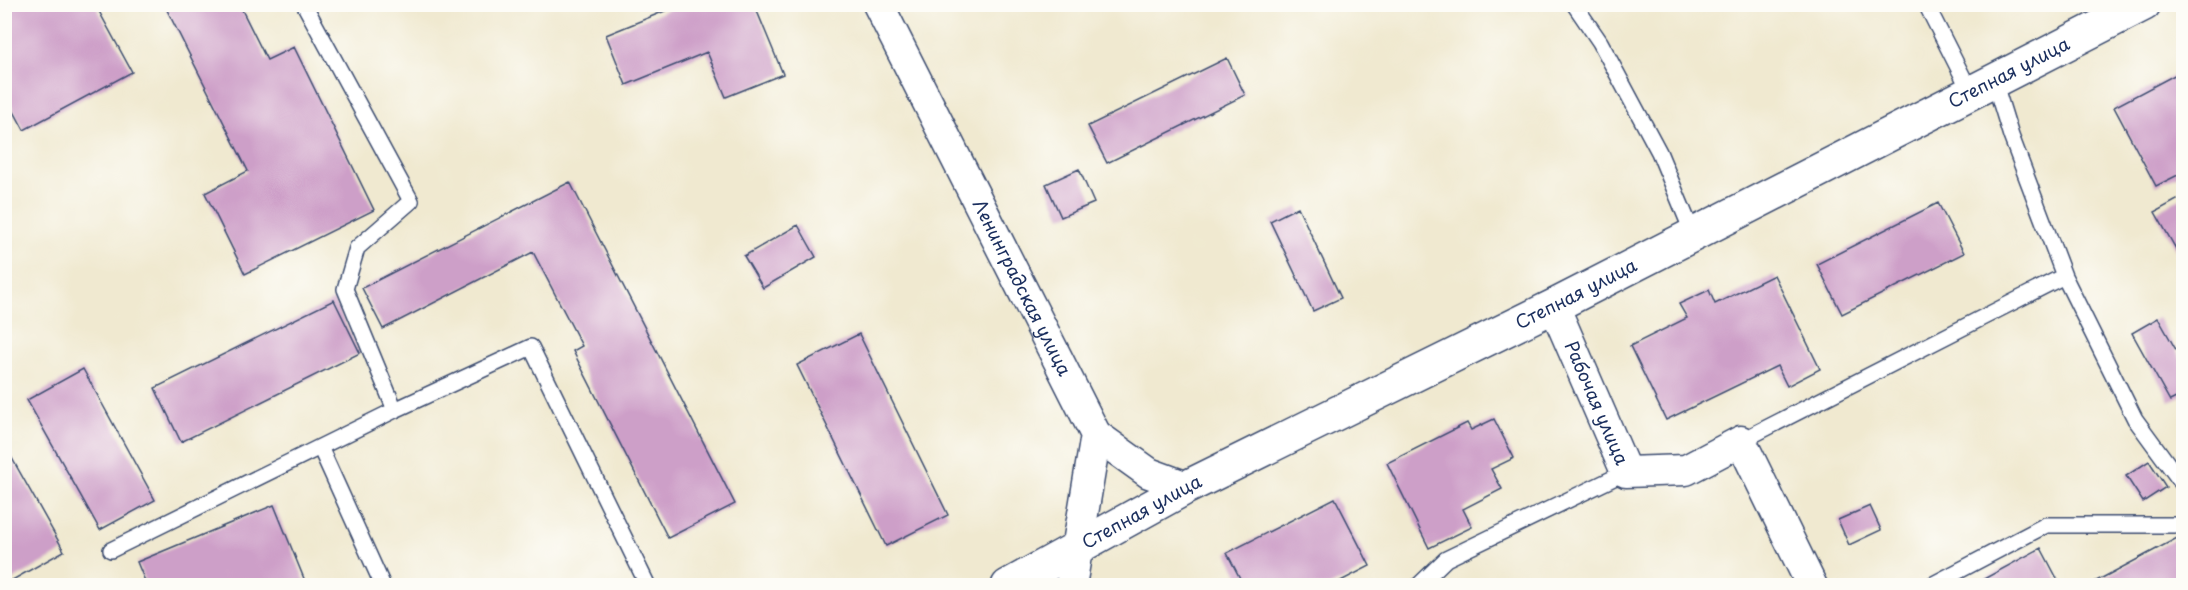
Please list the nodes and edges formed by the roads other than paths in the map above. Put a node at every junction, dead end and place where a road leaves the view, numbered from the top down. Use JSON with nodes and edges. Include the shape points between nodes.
{"nodes":[{"id":1,"x":304,"y":4,"type":"edge"},
{"id":2,"x":878,"y":4,"type":"edge"},
{"id":3,"x":1574,"y":4,"type":"edge"},
{"id":4,"x":1926,"y":4,"type":"edge"},
{"id":5,"x":2144,"y":4,"type":"edge"},
{"id":6,"x":1983,"y":87,"type":"junction"},
{"id":7,"x":1693,"y":234,"type":"junction"},
{"id":8,"x":2064,"y":276,"type":"junction"},
{"id":9,"x":1554,"y":306,"type":"junction"},
{"id":10,"x":395,"y":410,"type":"junction"},
{"id":11,"x":1096,"y":435,"type":"junction"},
{"id":12,"x":1741,"y":441,"type":"junction"},
{"id":13,"x":320,"y":447,"type":"junction"},
{"id":14,"x":1626,"y":472,"type":"junction"},
{"id":15,"x":2184,"y":486,"type":"edge"},
{"id":16,"x":1187,"y":487,"type":"junction"},
{"id":17,"x":2184,"y":525,"type":"edge"},
{"id":18,"x":1079,"y":547,"type":"junction"},
{"id":19,"x":111,"y":550,"type":"dead end"},
{"id":20,"x":383,"y":585,"type":"edge"},
{"id":21,"x":648,"y":585,"type":"edge"},
{"id":22,"x":1008,"y":585,"type":"edge"},
{"id":23,"x":1071,"y":585,"type":"edge"},
{"id":24,"x":1418,"y":585,"type":"edge"},
{"id":25,"x":1812,"y":585,"type":"edge"},
{"id":26,"x":1930,"y":585,"type":"edge"}],
"edges":[{"from":1,"to":10,"type":"lane","via":[[411,201],[357,248],[345,290]]},
{"from":2,"to":11,"type":"street","name":"Ленинградская улица"},
{"from":3,"to":7,"type":"lane","via":[[1600,42],[1659,152]]},
{"from":4,"to":6,"type":"lane"},
{"from":5,"to":6,"type":"street","name":"Степная улица"},
{"from":6,"to":7,"type":"street","name":"Степная улица"},
{"from":6,"to":8,"type":"lane","via":[[2011,136]]},
{"from":7,"to":9,"type":"street","name":"Степная улица"},
{"from":8,"to":12,"type":"lane"},
{"from":8,"to":15,"type":"lane","via":[[2135,419]]},
{"from":9,"to":14,"type":"street","name":"Рабочая улица"},
{"from":9,"to":16,"type":"street","name":"Степная улица"},
{"from":10,"to":13,"type":"lane"},
{"from":10,"to":21,"type":"lane","via":[[531,347]]},
{"from":11,"to":16,"type":"street","via":[[1149,473]]},
{"from":11,"to":18,"type":"street"},
{"from":12,"to":14,"type":"street","name":"Рабочая улица","via":[[1686,470]]},
{"from":12,"to":25,"type":"street"},
{"from":13,"to":19,"type":"lane"},
{"from":13,"to":20,"type":"lane"},
{"from":14,"to":24,"type":"lane","via":[[1446,559]]},
{"from":16,"to":18,"type":"street","name":"Степная улица"},
{"from":17,"to":26,"type":"lane","via":[[2046,525]]},
{"from":18,"to":22,"type":"street","name":"Степная улица"},
{"from":18,"to":23,"type":"street"}]}
